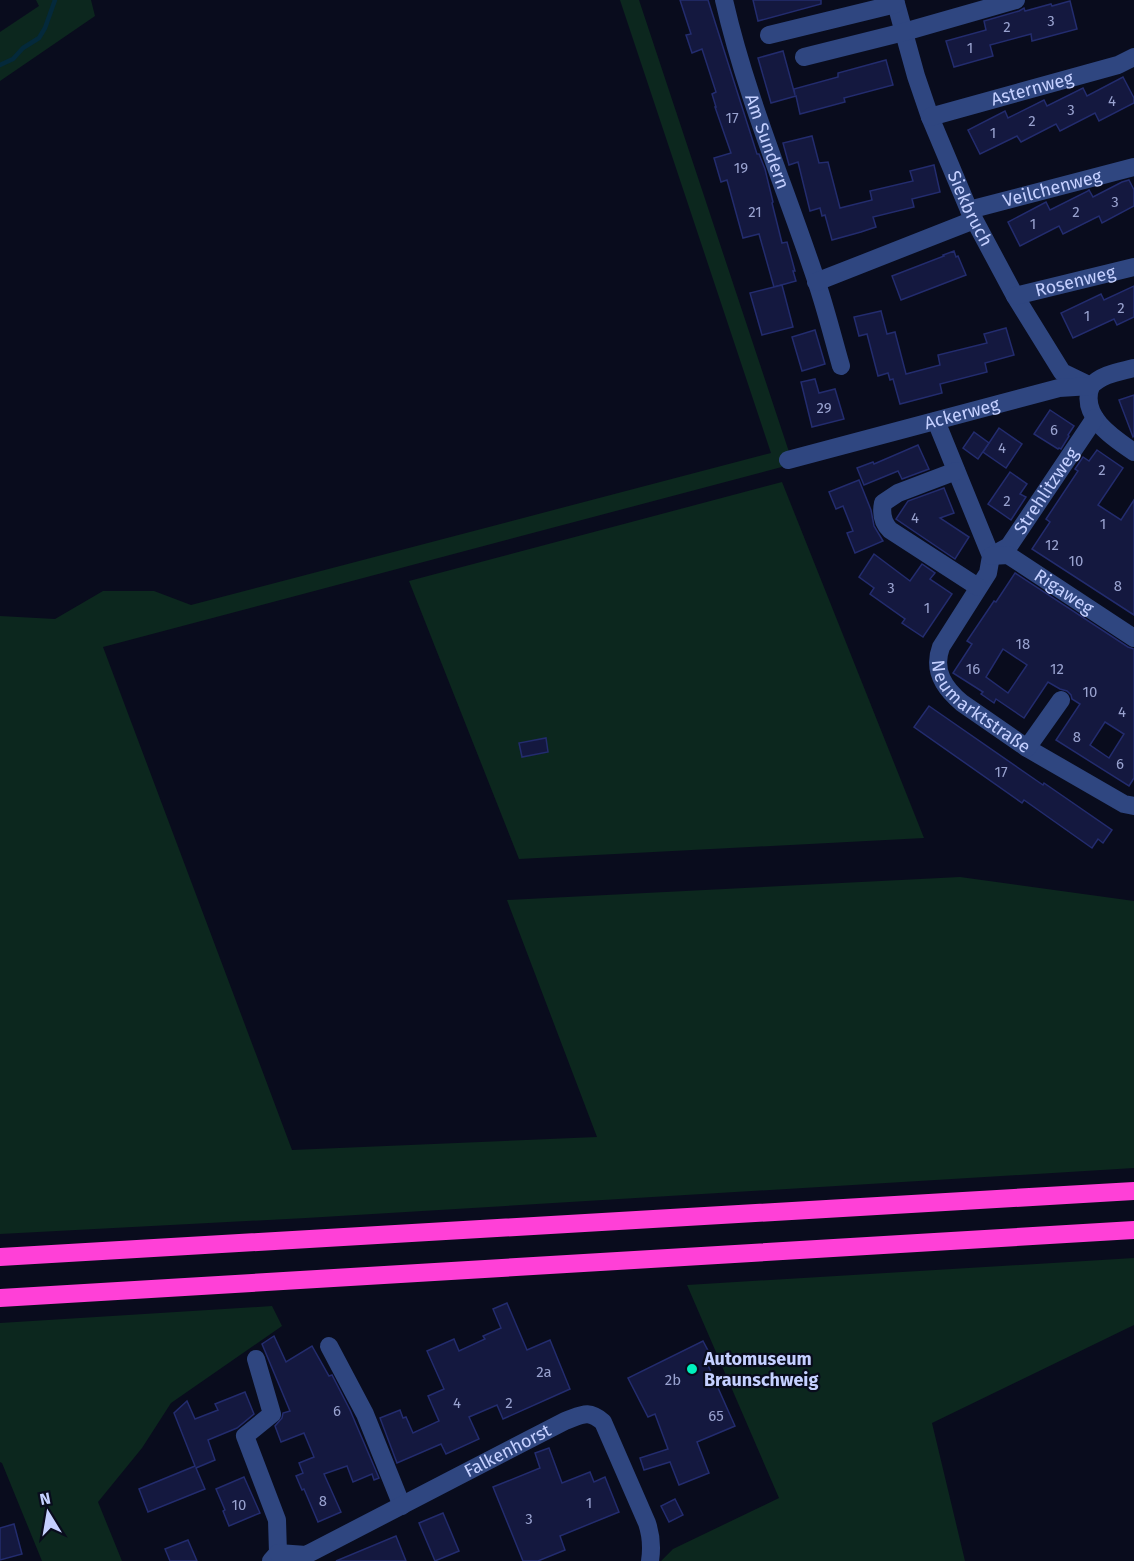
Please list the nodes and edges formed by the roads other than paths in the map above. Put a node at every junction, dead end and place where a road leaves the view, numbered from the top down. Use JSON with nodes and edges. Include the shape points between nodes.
{"nodes":[{"id":1,"x":724,"y":0,"type":"edge"},
{"id":2,"x":1016,"y":0,"type":"edge"},
{"id":3,"x":896,"y":2,"type":"edge"},
{"id":4,"x":904,"y":32,"type":"junction"},
{"id":5,"x":769,"y":35,"type":"dead end"},
{"id":6,"x":804,"y":57,"type":"dead end"},
{"id":7,"x":1134,"y":57,"type":"edge"},
{"id":8,"x":930,"y":117,"type":"junction"},
{"id":9,"x":1134,"y":167,"type":"edge"},
{"id":10,"x":972,"y":215,"type":"junction"},
{"id":11,"x":1134,"y":267,"type":"edge"},
{"id":12,"x":816,"y":282,"type":"junction"},
{"id":13,"x":1015,"y":296,"type":"junction"},
{"id":14,"x":842,"y":366,"type":"dead end"},
{"id":15,"x":1134,"y":368,"type":"edge"},
{"id":16,"x":1091,"y":386,"type":"junction"},
{"id":17,"x":1095,"y":418,"type":"junction"},
{"id":18,"x":936,"y":421,"type":"junction"},
{"id":19,"x":1134,"y":452,"type":"edge"},
{"id":20,"x":788,"y":460,"type":"dead end"},
{"id":21,"x":956,"y":471,"type":"junction"},
{"id":22,"x":991,"y":556,"type":"junction"},
{"id":23,"x":978,"y":587,"type":"junction"},
{"id":24,"x":1134,"y":638,"type":"edge"},
{"id":25,"x":1061,"y":700,"type":"dead end"},
{"id":26,"x":1028,"y":748,"type":"junction"},
{"id":27,"x":1134,"y":806,"type":"edge"},
{"id":28,"x":1134,"y":1191,"type":"edge"},
{"id":29,"x":1134,"y":1230,"type":"edge"},
{"id":30,"x":0,"y":1257,"type":"edge"},
{"id":31,"x":0,"y":1298,"type":"edge"},
{"id":32,"x":329,"y":1346,"type":"dead end"},
{"id":33,"x":256,"y":1359,"type":"dead end"},
{"id":34,"x":402,"y":1506,"type":"junction"},
{"id":35,"x":274,"y":1557,"type":"edge"},
{"id":36,"x":650,"y":1561,"type":"edge"}],
"edges":[{"from":1,"to":12,"type":"street","name":"Am Sundern"},
{"from":2,"to":4,"type":"street"},
{"from":3,"to":4,"type":"street","name":"Siekbruch"},
{"from":3,"to":5,"type":"street"},
{"from":4,"to":6,"type":"street"},
{"from":4,"to":8,"type":"street","name":"Siekbruch"},
{"from":7,"to":8,"type":"street","name":"Asternweg","via":[[1118,65]]},
{"from":8,"to":10,"type":"street","name":"Siekbruch"},
{"from":9,"to":10,"type":"street","name":"Veilchenweg"},
{"from":10,"to":12,"type":"street"},
{"from":10,"to":13,"type":"street","name":"Siekbruch"},
{"from":11,"to":13,"type":"street","name":"Rosenweg"},
{"from":12,"to":14,"type":"street","name":"Am Sundern"},
{"from":13,"to":16,"type":"street","name":"Siekbruch","via":[[1062,372]]},
{"from":15,"to":16,"type":"street","name":"Ackerweg","via":[[1096,380]]},
{"from":16,"to":17,"type":"street","via":[[1088,398]]},
{"from":16,"to":18,"type":"street","name":"Ackerweg","via":[[1059,388]]},
{"from":17,"to":19,"type":"street"},
{"from":17,"to":22,"type":"street","name":"Strehlitzweg","via":[[1008,546]]},
{"from":18,"to":20,"type":"street","name":"Ackerweg"},
{"from":18,"to":21,"type":"street"},
{"from":21,"to":22,"type":"street"},
{"from":21,"to":23,"type":"street","via":[[898,493],[883,503],[882,510],[891,530]]},
{"from":22,"to":23,"type":"street","name":"Neumarktstraße","via":[[988,573]]},
{"from":22,"to":24,"type":"street","name":"Rigaweg","via":[[1008,555]]},
{"from":23,"to":26,"type":"street","name":"Neumarktstraße","via":[[941,647],[938,662],[942,681],[953,696]]},
{"from":25,"to":26,"type":"street"},
{"from":26,"to":27,"type":"street","name":"Neumarktstraße","via":[[1124,804]]},
{"from":28,"to":30,"type":"highway"},
{"from":29,"to":31,"type":"highway"},
{"from":32,"to":34,"type":"street","via":[[365,1414]]},
{"from":33,"to":35,"type":"street","via":[[272,1414],[245,1436],[277,1520]]},
{"from":34,"to":35,"type":"street","name":"Falkenhorst","via":[[306,1555]]},
{"from":34,"to":36,"type":"street","name":"Falkenhorst","via":[[565,1421],[595,1415],[603,1422],[647,1523]]}]}
